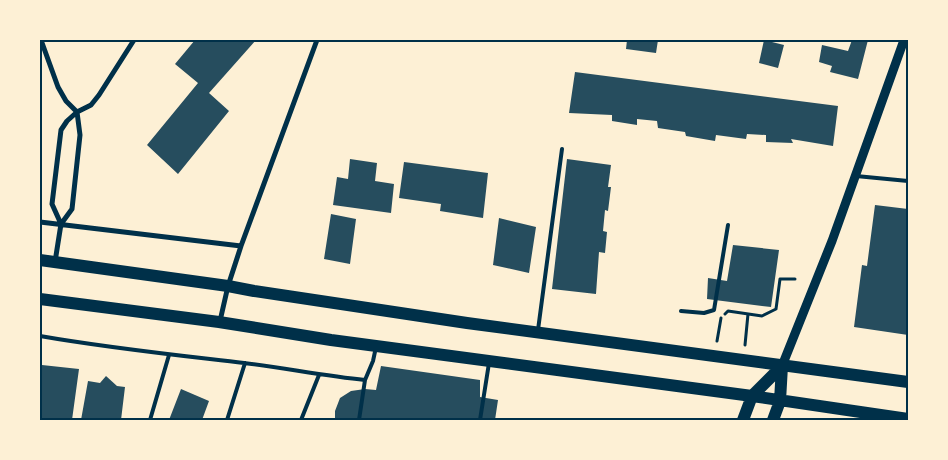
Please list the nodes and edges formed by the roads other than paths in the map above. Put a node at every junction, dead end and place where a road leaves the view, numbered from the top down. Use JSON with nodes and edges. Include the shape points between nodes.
{"nodes":[{"id":1,"x":41,"y":40,"type":"edge"},
{"id":2,"x":134,"y":40,"type":"edge"},
{"id":3,"x":317,"y":40,"type":"edge"},
{"id":4,"x":904,"y":40,"type":"edge"},
{"id":5,"x":77,"y":112,"type":"junction"},
{"id":6,"x":562,"y":149,"type":"dead end"},
{"id":7,"x":856,"y":176,"type":"junction"},
{"id":8,"x":908,"y":181,"type":"edge"},
{"id":9,"x":40,"y":222,"type":"edge"},
{"id":10,"x":61,"y":224,"type":"junction"},
{"id":11,"x":728,"y":225,"type":"dead end"},
{"id":12,"x":240,"y":246,"type":"junction"},
{"id":13,"x":40,"y":260,"type":"edge"},
{"id":14,"x":55,"y":262,"type":"junction"},
{"id":15,"x":228,"y":286,"type":"junction"},
{"id":16,"x":40,"y":299,"type":"edge"},
{"id":17,"x":681,"y":311,"type":"dead end"},
{"id":18,"x":220,"y":322,"type":"junction"},
{"id":19,"x":537,"y":332,"type":"junction"},
{"id":20,"x":40,"y":336,"type":"edge"},
{"id":21,"x":376,"y":345,"type":"junction"},
{"id":22,"x":169,"y":355,"type":"junction"},
{"id":23,"x":489,"y":361,"type":"junction"},
{"id":24,"x":245,"y":363,"type":"junction"},
{"id":25,"x":782,"y":366,"type":"junction"},
{"id":26,"x":319,"y":375,"type":"junction"},
{"id":27,"x":365,"y":380,"type":"junction"},
{"id":28,"x":908,"y":382,"type":"edge"},
{"id":29,"x":752,"y":396,"type":"junction"},
{"id":30,"x":780,"y":401,"type":"junction"},
{"id":31,"x":908,"y":419,"type":"edge"},
{"id":32,"x":150,"y":420,"type":"edge"},
{"id":33,"x":227,"y":420,"type":"edge"},
{"id":34,"x":301,"y":420,"type":"edge"},
{"id":35,"x":359,"y":420,"type":"edge"},
{"id":36,"x":480,"y":420,"type":"edge"},
{"id":37,"x":742,"y":420,"type":"edge"},
{"id":38,"x":773,"y":420,"type":"edge"}],
"edges":[{"from":1,"to":5,"type":"street","via":[[58,87]]},
{"from":2,"to":5,"type":"street","via":[[99,96],[91,105]]},
{"from":3,"to":12,"type":"street"},
{"from":4,"to":7,"type":"street"},
{"from":5,"to":10,"type":"street","via":[[80,134],[72,209]]},
{"from":5,"to":10,"type":"street","via":[[61,130],[52,204]]},
{"from":6,"to":19,"type":"lane"},
{"from":7,"to":8,"type":"lane"},
{"from":7,"to":25,"type":"street"},
{"from":9,"to":10,"type":"street"},
{"from":10,"to":12,"type":"street"},
{"from":10,"to":14,"type":"street"},
{"from":11,"to":17,"type":"lane","via":[[714,310],[704,313]]},
{"from":12,"to":15,"type":"street"},
{"from":13,"to":14,"type":"main road"},
{"from":14,"to":15,"type":"main road"},
{"from":15,"to":18,"type":"street"},
{"from":15,"to":19,"type":"main road"},
{"from":16,"to":18,"type":"main road"},
{"from":18,"to":21,"type":"main road"},
{"from":19,"to":25,"type":"main road"},
{"from":20,"to":22,"type":"lane"},
{"from":21,"to":23,"type":"main road"},
{"from":21,"to":27,"type":"lane"},
{"from":22,"to":24,"type":"lane"},
{"from":22,"to":32,"type":"lane"},
{"from":23,"to":29,"type":"main road"},
{"from":23,"to":36,"type":"lane"},
{"from":24,"to":26,"type":"lane"},
{"from":24,"to":33,"type":"lane"},
{"from":25,"to":28,"type":"main road"},
{"from":25,"to":29,"type":"main road"},
{"from":25,"to":30,"type":"main road"},
{"from":26,"to":27,"type":"lane"},
{"from":26,"to":34,"type":"lane"},
{"from":27,"to":35,"type":"lane"},
{"from":29,"to":30,"type":"main road"},
{"from":29,"to":37,"type":"main road"},
{"from":30,"to":31,"type":"main road"},
{"from":30,"to":38,"type":"main road"}]}
